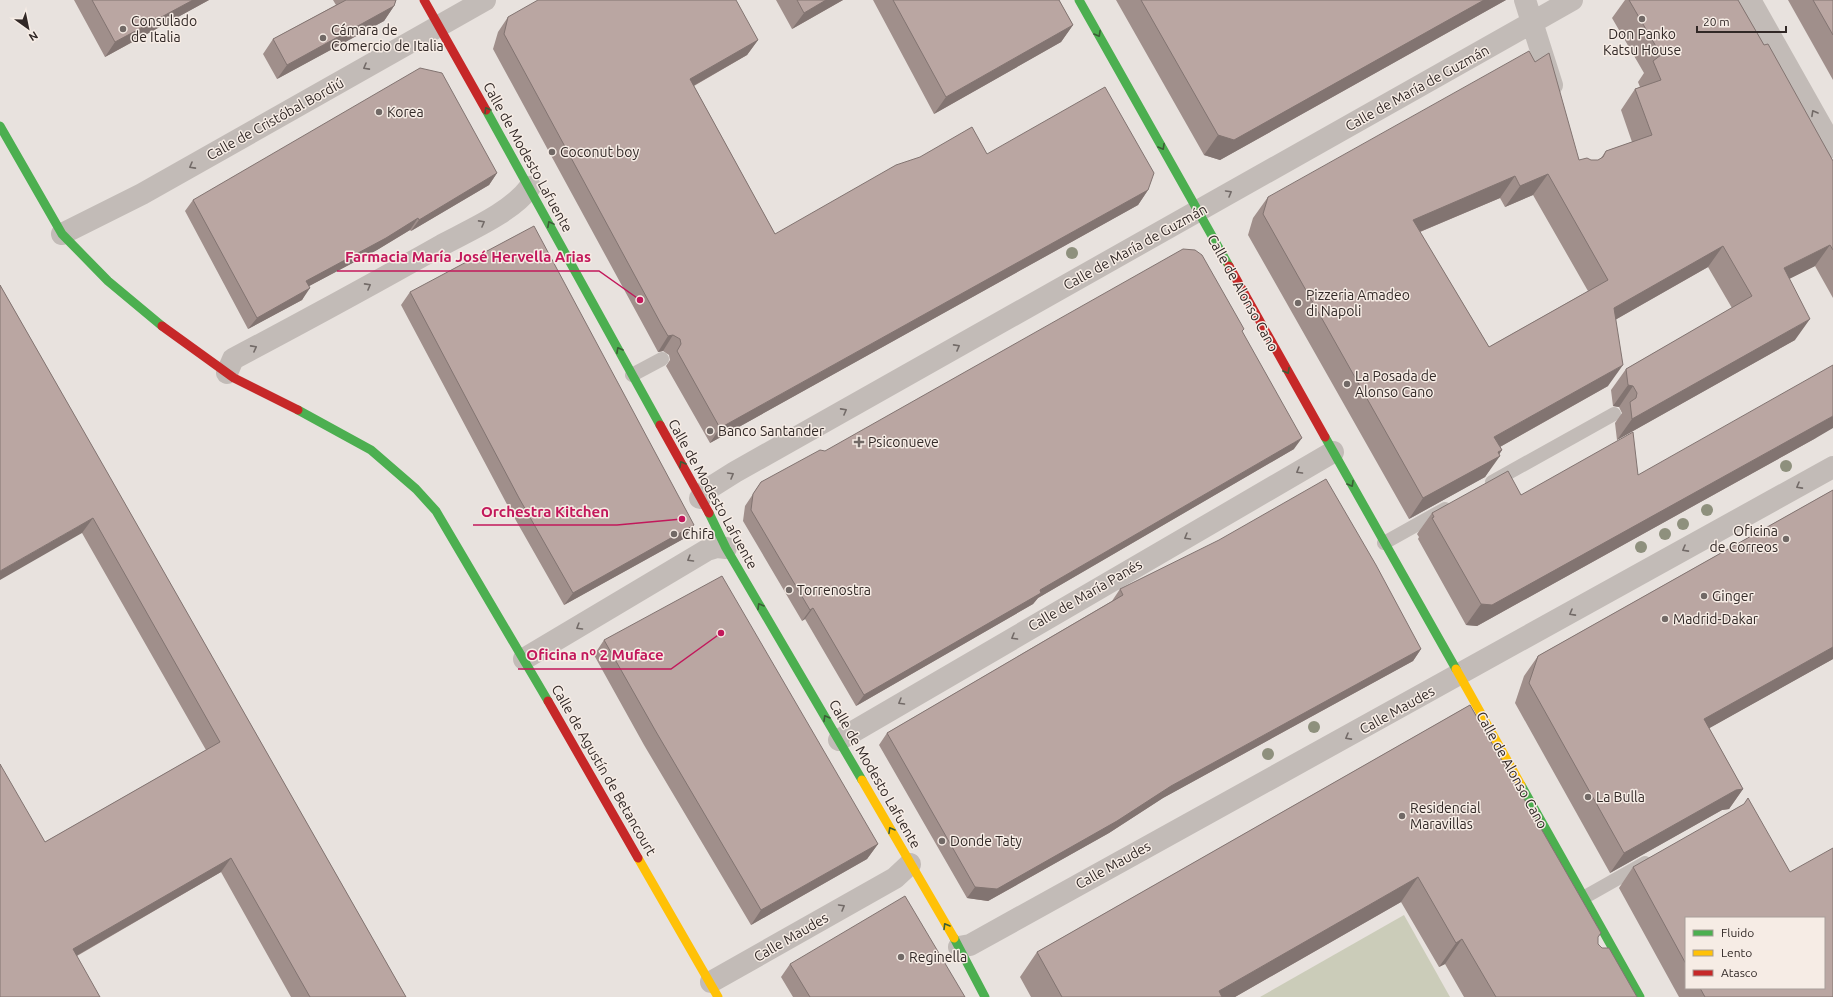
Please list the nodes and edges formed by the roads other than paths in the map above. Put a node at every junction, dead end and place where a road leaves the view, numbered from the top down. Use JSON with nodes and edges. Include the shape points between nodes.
{"nodes":[{"id":1,"x":424,"y":0,"type":"edge"},
{"id":2,"x":486,"y":0,"type":"edge"},
{"id":3,"x":1079,"y":0,"type":"edge"},
{"id":4,"x":1525,"y":0,"type":"edge"},
{"id":5,"x":1572,"y":0,"type":"edge"},
{"id":6,"x":1750,"y":0,"type":"edge"},
{"id":7,"x":1532,"y":23,"type":"junction"},
{"id":8,"x":439,"y":27,"type":"junction"},
{"id":9,"x":1558,"y":103,"type":"edge"},
{"id":10,"x":0,"y":126,"type":"edge"},
{"id":11,"x":1833,"y":147,"type":"edge"},
{"id":12,"x":530,"y":187,"type":"junction"},
{"id":13,"x":1198,"y":211,"type":"junction"},
{"id":14,"x":62,"y":234,"type":"junction"},
{"id":15,"x":662,"y":359,"type":"dead end"},
{"id":16,"x":227,"y":373,"type":"junction"},
{"id":17,"x":632,"y":375,"type":"junction"},
{"id":18,"x":1614,"y":414,"type":"dead end"},
{"id":19,"x":1333,"y":452,"type":"junction"},
{"id":20,"x":1833,"y":467,"type":"edge"},
{"id":21,"x":1482,"y":489,"type":"edge"},
{"id":22,"x":700,"y":498,"type":"junction"},
{"id":23,"x":1454,"y":504,"type":"edge"},
{"id":24,"x":1384,"y":543,"type":"junction"},
{"id":25,"x":726,"y":548,"type":"junction"},
{"id":26,"x":524,"y":659,"type":"junction"},
{"id":27,"x":1459,"y":676,"type":"junction"},
{"id":28,"x":839,"y":740,"type":"junction"},
{"id":29,"x":1658,"y":856,"type":"edge"},
{"id":30,"x":910,"y":864,"type":"junction"},
{"id":31,"x":1583,"y":898,"type":"junction"},
{"id":32,"x":959,"y":946,"type":"junction"},
{"id":33,"x":715,"y":990,"type":"edge"},
{"id":34,"x":985,"y":997,"type":"edge"},
{"id":35,"x":1640,"y":997,"type":"edge"}],
"edges":[{"from":1,"to":8,"type":"street","name":"Calle de Modesto Lafuente"},
{"from":2,"to":8,"type":"street","name":"Calle de Cristóbal Bordiú"},
{"from":3,"to":13,"type":"street","name":"Calle de Alonso Cano","one_way":true},
{"from":4,"to":7,"type":"street"},
{"from":5,"to":7,"type":"street","name":"Calle de María de Guzmán"},
{"from":11,"to":6,"type":"street","one_way":true},
{"from":7,"to":9,"type":"street"},
{"from":13,"to":7,"type":"street","name":"Calle de María de Guzmán","one_way":true},
{"from":12,"to":8,"type":"street","name":"Calle de Modesto Lafuente","one_way":true},
{"from":8,"to":14,"type":"street","name":"Calle de Cristóbal Bordiú","one_way":true,"via":[[142,194]]},
{"from":10,"to":14,"type":"street","name":"Calle de Agustín de Betancourt"},
{"from":16,"to":12,"type":"street","one_way":true,"via":[[233,359],[502,212],[523,196]]},
{"from":17,"to":12,"type":"street","name":"Calle de Modesto Lafuente","one_way":true},
{"from":13,"to":19,"type":"street","name":"Calle de Alonso Cano","one_way":true},
{"from":22,"to":13,"type":"street","name":"Calle de María de Guzmán","one_way":true,"via":[[708,489],[729,476]]},
{"from":14,"to":16,"type":"street","name":"Calle de Agustín de Betancourt","via":[[126,297]]},
{"from":15,"to":17,"type":"lane"},
{"from":16,"to":26,"type":"street","name":"Calle de Agustín de Betancourt","via":[[371,450],[416,489],[447,528]]},
{"from":22,"to":17,"type":"street","name":"Calle de Modesto Lafuente","one_way":true},
{"from":18,"to":21,"type":"lane"},
{"from":19,"to":24,"type":"street","name":"Calle de Alonso Cano","one_way":true},
{"from":19,"to":28,"type":"street","name":"Calle de María Panés","one_way":true},
{"from":20,"to":27,"type":"street","name":"Calle Maudes","one_way":true},
{"from":22,"to":25,"type":"street","name":"Calle de Modesto Lafuente"},
{"from":23,"to":24,"type":"lane"},
{"from":24,"to":27,"type":"street","name":"Calle de Alonso Cano"},
{"from":25,"to":26,"type":"street","one_way":true,"via":[[707,550]]},
{"from":28,"to":25,"type":"street","name":"Calle de Modesto Lafuente","one_way":true},
{"from":26,"to":33,"type":"street","name":"Calle de Agustín de Betancourt"},
{"from":27,"to":31,"type":"street","name":"Calle de Alonso Cano"},
{"from":27,"to":32,"type":"street","name":"Calle Maudes","one_way":true,"via":[[970,945]]},
{"from":30,"to":28,"type":"street","name":"Calle de Modesto Lafuente","one_way":true},
{"from":29,"to":31,"type":"lane"},
{"from":32,"to":30,"type":"street","name":"Calle de Modesto Lafuente","one_way":true},
{"from":33,"to":30,"type":"street","name":"Calle Maudes","one_way":true,"via":[[895,878]]},
{"from":31,"to":35,"type":"street","name":"Calle de Alonso Cano","via":[[1608,953]]},
{"from":32,"to":34,"type":"street","name":"Calle de Modesto Lafuente"}]}
